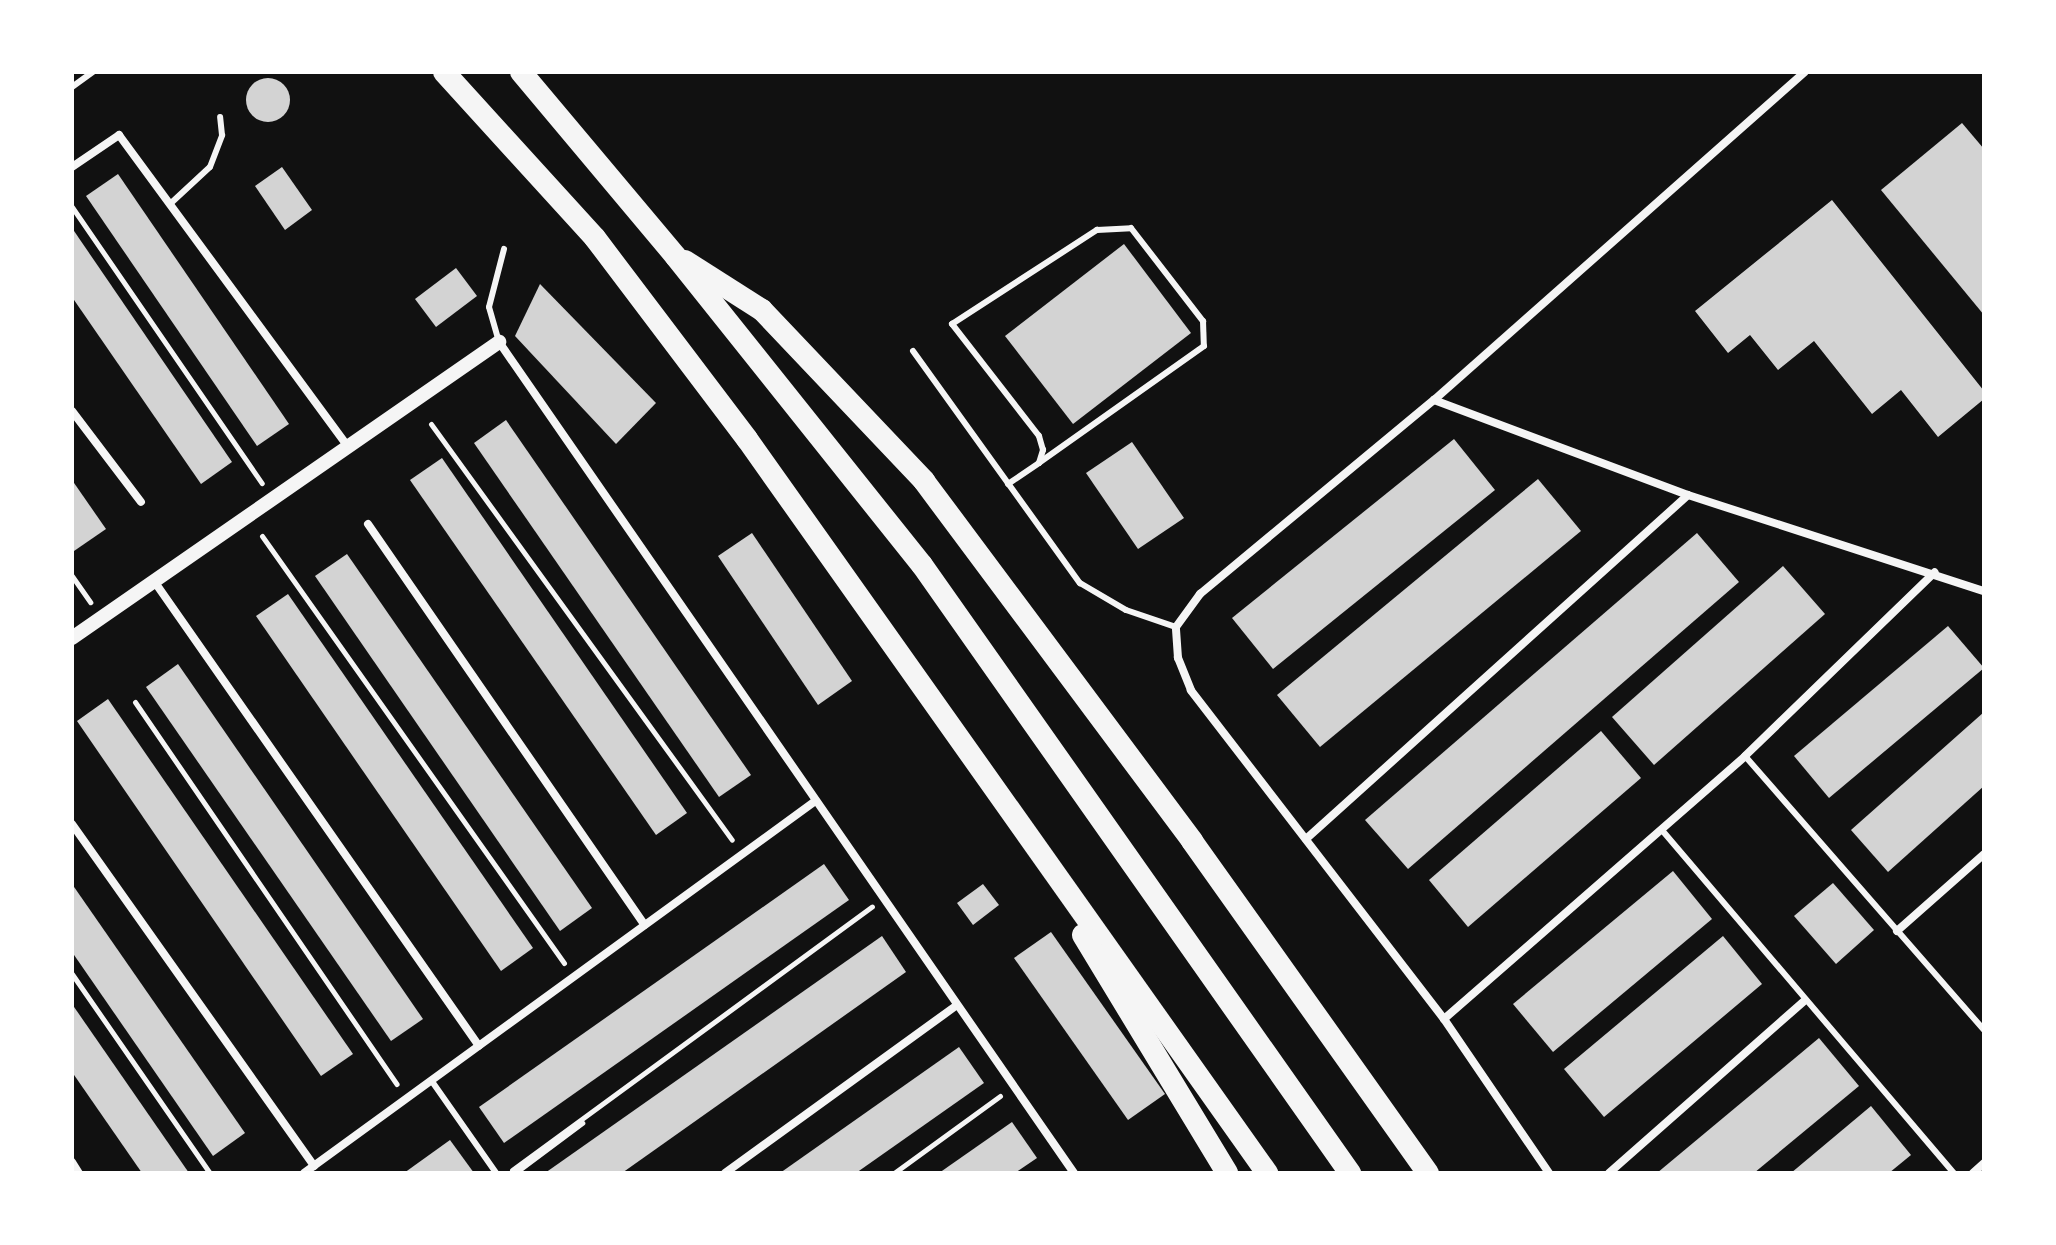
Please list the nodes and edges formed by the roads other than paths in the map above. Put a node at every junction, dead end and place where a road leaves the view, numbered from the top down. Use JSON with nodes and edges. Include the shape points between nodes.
{"nodes":[{"id":1,"x":93,"y":72,"type":"edge"},
{"id":2,"x":444,"y":72,"type":"edge"},
{"id":3,"x":521,"y":72,"type":"edge"},
{"id":4,"x":1805,"y":72,"type":"edge"},
{"id":5,"x":72,"y":87,"type":"edge"},
{"id":6,"x":220,"y":117,"type":"dead end"},
{"id":7,"x":72,"y":167,"type":"edge"},
{"id":8,"x":170,"y":204,"type":"junction"},
{"id":9,"x":504,"y":249,"type":"dead end"},
{"id":10,"x":676,"y":257,"type":"junction"},
{"id":11,"x":499,"y":342,"type":"junction"},
{"id":12,"x":913,"y":351,"type":"dead end"},
{"id":13,"x":1434,"y":400,"type":"junction"},
{"id":14,"x":72,"y":411,"type":"edge"},
{"id":15,"x":348,"y":447,"type":"junction"},
{"id":16,"x":1039,"y":463,"type":"junction"},
{"id":17,"x":1008,"y":484,"type":"junction"},
{"id":18,"x":1688,"y":495,"type":"junction"},
{"id":19,"x":141,"y":502,"type":"dead end"},
{"id":20,"x":368,"y":524,"type":"dead end"},
{"id":21,"x":1935,"y":572,"type":"junction"},
{"id":22,"x":154,"y":581,"type":"junction"},
{"id":23,"x":1984,"y":591,"type":"edge"},
{"id":24,"x":1176,"y":627,"type":"junction"},
{"id":25,"x":72,"y":638,"type":"edge"},
{"id":26,"x":1745,"y":756,"type":"junction"},
{"id":27,"x":814,"y":802,"type":"junction"},
{"id":28,"x":1008,"y":808,"type":"junction"},
{"id":29,"x":72,"y":824,"type":"edge"},
{"id":30,"x":1661,"y":829,"type":"junction"},
{"id":31,"x":1306,"y":839,"type":"junction"},
{"id":32,"x":1984,"y":854,"type":"edge"},
{"id":33,"x":645,"y":925,"type":"junction"},
{"id":34,"x":1897,"y":931,"type":"junction"},
{"id":35,"x":1805,"y":1000,"type":"junction"},
{"id":36,"x":956,"y":1006,"type":"junction"},
{"id":37,"x":1444,"y":1019,"type":"junction"},
{"id":38,"x":1984,"y":1030,"type":"edge"},
{"id":39,"x":479,"y":1046,"type":"junction"},
{"id":40,"x":431,"y":1080,"type":"junction"},
{"id":41,"x":72,"y":1162,"type":"edge"},
{"id":42,"x":1984,"y":1163,"type":"edge"},
{"id":43,"x":314,"y":1166,"type":"junction"},
{"id":44,"x":79,"y":1173,"type":"edge"},
{"id":45,"x":304,"y":1173,"type":"edge"},
{"id":46,"x":496,"y":1173,"type":"edge"},
{"id":47,"x":725,"y":1173,"type":"edge"},
{"id":48,"x":1074,"y":1173,"type":"edge"},
{"id":49,"x":1227,"y":1173,"type":"edge"},
{"id":50,"x":1267,"y":1173,"type":"edge"},
{"id":51,"x":1350,"y":1173,"type":"edge"},
{"id":52,"x":1428,"y":1173,"type":"edge"},
{"id":53,"x":1549,"y":1173,"type":"edge"},
{"id":54,"x":1609,"y":1173,"type":"edge"},
{"id":55,"x":1954,"y":1173,"type":"edge"},
{"id":56,"x":1973,"y":1173,"type":"edge"}],
"edges":[{"from":1,"to":5,"type":"lane"},
{"from":2,"to":28,"type":"highway","via":[[595,238],[747,439]]},
{"from":3,"to":10,"type":"highway"},
{"from":4,"to":13,"type":"street"},
{"from":6,"to":8,"type":"lane","via":[[222,135],[210,167]]},
{"from":7,"to":8,"type":"street","via":[[119,135]]},
{"from":8,"to":15,"type":"street"},
{"from":9,"to":11,"type":"lane","via":[[489,307]]},
{"from":10,"to":51,"type":"highway","via":[[922,565]]},
{"from":10,"to":52,"type":"highway","via":[[762,310],[924,481],[1192,841]]},
{"from":11,"to":15,"type":"street"},
{"from":11,"to":27,"type":"street"},
{"from":12,"to":17,"type":"lane"},
{"from":13,"to":18,"type":"street"},
{"from":13,"to":24,"type":"street","via":[[1200,594]]},
{"from":14,"to":19,"type":"street"},
{"from":15,"to":22,"type":"street"},
{"from":16,"to":16,"type":"lane","via":[[1039,436],[952,324],[1097,230],[1131,228],[1203,321],[1204,346]]},
{"from":16,"to":17,"type":"lane"},
{"from":17,"to":24,"type":"lane","via":[[1080,583],[1126,610]]},
{"from":18,"to":21,"type":"street"},
{"from":18,"to":31,"type":"street"},
{"from":20,"to":33,"type":"street"},
{"from":21,"to":23,"type":"street"},
{"from":21,"to":26,"type":"street"},
{"from":22,"to":25,"type":"street"},
{"from":22,"to":39,"type":"street"},
{"from":24,"to":31,"type":"street","via":[[1178,658],[1191,690]]},
{"from":26,"to":30,"type":"street"},
{"from":26,"to":34,"type":"lane"},
{"from":27,"to":33,"type":"street"},
{"from":27,"to":36,"type":"street"},
{"from":28,"to":49,"type":"highway"},
{"from":28,"to":50,"type":"highway"},
{"from":29,"to":43,"type":"street"},
{"from":30,"to":35,"type":"lane"},
{"from":30,"to":37,"type":"street"},
{"from":31,"to":37,"type":"street"},
{"from":32,"to":34,"type":"street"},
{"from":33,"to":39,"type":"street"},
{"from":34,"to":38,"type":"lane"},
{"from":35,"to":54,"type":"street"},
{"from":35,"to":55,"type":"lane"},
{"from":36,"to":47,"type":"street"},
{"from":36,"to":48,"type":"street"},
{"from":37,"to":53,"type":"street"},
{"from":39,"to":40,"type":"street"},
{"from":40,"to":43,"type":"street"},
{"from":40,"to":46,"type":"lane"},
{"from":41,"to":44,"type":"street"},
{"from":42,"to":56,"type":"street"},
{"from":43,"to":45,"type":"street"}]}
